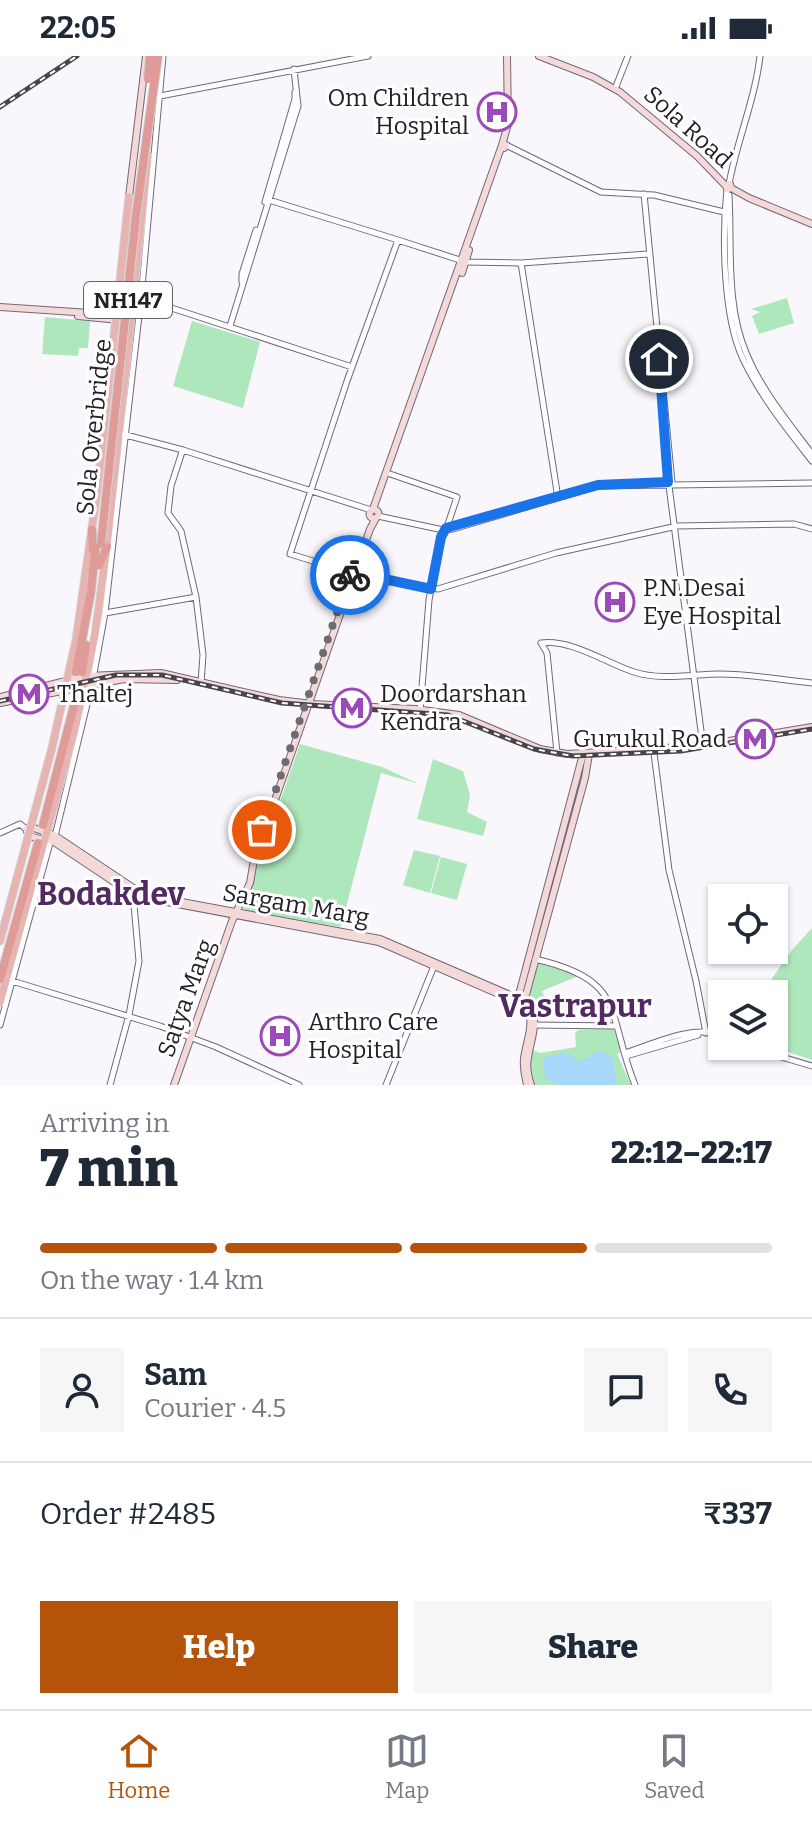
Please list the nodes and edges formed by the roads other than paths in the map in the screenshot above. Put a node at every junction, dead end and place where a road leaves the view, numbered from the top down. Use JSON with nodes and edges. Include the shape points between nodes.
{"nodes":[{"id":1,"x":359,"y":56,"type":"edge"},
{"id":2,"x":368,"y":56,"type":"edge"},
{"id":3,"x":508,"y":56,"type":"edge"},
{"id":4,"x":539,"y":56,"type":"edge"},
{"id":5,"x":545,"y":56,"type":"edge"},
{"id":6,"x":628,"y":56,"type":"edge"},
{"id":7,"x":760,"y":56,"type":"edge"},
{"id":8,"x":153,"y":57,"type":"edge"},
{"id":9,"x":292,"y":70,"type":"junction"},
{"id":10,"x":616,"y":88,"type":"junction"},
{"id":11,"x":160,"y":95,"type":"junction"},
{"id":12,"x":504,"y":146,"type":"junction"},
{"id":13,"x":728,"y":187,"type":"junction"},
{"id":14,"x":642,"y":195,"type":"junction"},
{"id":15,"x":739,"y":195,"type":"junction"},
{"id":16,"x":129,"y":197,"type":"joint"},
{"id":17,"x":268,"y":200,"type":"junction"},
{"id":18,"x":730,"y":205,"type":"junction"},
{"id":19,"x":727,"y":213,"type":"junction"},
{"id":20,"x":812,"y":225,"type":"edge"},
{"id":21,"x":398,"y":240,"type":"junction"},
{"id":22,"x":647,"y":254,"type":"junction"},
{"id":23,"x":464,"y":262,"type":"junction"},
{"id":24,"x":521,"y":263,"type":"junction"},
{"id":25,"x":140,"y":301,"type":"junction"},
{"id":26,"x":0,"y":308,"type":"edge"},
{"id":27,"x":116,"y":316,"type":"junction"},
{"id":28,"x":133,"y":321,"type":"junction"},
{"id":29,"x":230,"y":326,"type":"junction"},
{"id":30,"x":351,"y":369,"type":"junction"},
{"id":31,"x":121,"y":435,"type":"junction"},
{"id":32,"x":182,"y":452,"type":"junction"},
{"id":33,"x":812,"y":454,"type":"edge"},
{"id":34,"x":396,"y":455,"type":"junction"},
{"id":35,"x":812,"y":461,"type":"edge"},
{"id":36,"x":390,"y":474,"type":"junction"},
{"id":37,"x":812,"y":482,"type":"edge"},
{"id":38,"x":670,"y":484,"type":"junction"},
{"id":39,"x":311,"y":490,"type":"junction"},
{"id":40,"x":557,"y":497,"type":"junction"},
{"id":41,"x":374,"y":514,"type":"junction"},
{"id":42,"x":676,"y":526,"type":"junction"},
{"id":43,"x":446,"y":529,"type":"junction"},
{"id":44,"x":812,"y":529,"type":"edge"},
{"id":45,"x":92,"y":530,"type":"junction"},
{"id":46,"x":101,"y":545,"type":"junction"},
{"id":47,"x":96,"y":561,"type":"junction"},
{"id":48,"x":353,"y":573,"type":"junction"},
{"id":49,"x":431,"y":589,"type":"junction"},
{"id":50,"x":196,"y":597,"type":"junction"},
{"id":51,"x":105,"y":613,"type":"junction"},
{"id":52,"x":696,"y":676,"type":"junction"},
{"id":53,"x":80,"y":681,"type":"junction"},
{"id":54,"x":202,"y":682,"type":"junction"},
{"id":55,"x":812,"y":683,"type":"edge"},
{"id":56,"x":316,"y":684,"type":"junction"},
{"id":57,"x":0,"y":700,"type":"edge"},
{"id":58,"x":320,"y":704,"type":"junction"},
{"id":59,"x":308,"y":706,"type":"junction"},
{"id":60,"x":420,"y":711,"type":"junction"},
{"id":61,"x":812,"y":728,"type":"edge"},
{"id":62,"x":703,"y":734,"type":"junction"},
{"id":63,"x":720,"y":743,"type":"junction"},
{"id":64,"x":691,"y":747,"type":"junction"},
{"id":65,"x":705,"y":747,"type":"junction"},
{"id":66,"x":557,"y":753,"type":"junction"},
{"id":67,"x":654,"y":753,"type":"junction"},
{"id":68,"x":586,"y":755,"type":"junction"},
{"id":69,"x":0,"y":833,"type":"edge"},
{"id":70,"x":39,"y":834,"type":"junction"},
{"id":71,"x":134,"y":892,"type":"junction"},
{"id":72,"x":236,"y":913,"type":"junction"},
{"id":73,"x":0,"y":939,"type":"edge"},
{"id":74,"x":533,"y":958,"type":"junction"},
{"id":75,"x":0,"y":962,"type":"edge"},
{"id":76,"x":436,"y":963,"type":"junction"},
{"id":77,"x":0,"y":979,"type":"edge"},
{"id":78,"x":12,"y":981,"type":"junction"},
{"id":79,"x":0,"y":1002,"type":"edge"},
{"id":80,"x":521,"y":1002,"type":"junction"},
{"id":81,"x":129,"y":1015,"type":"junction"},
{"id":82,"x":0,"y":1025,"type":"edge"},
{"id":83,"x":533,"y":1025,"type":"junction"},
{"id":84,"x":616,"y":1026,"type":"junction"},
{"id":85,"x":706,"y":1032,"type":"joint"},
{"id":86,"x":190,"y":1037,"type":"junction"},
{"id":87,"x":626,"y":1054,"type":"junction"},
{"id":88,"x":788,"y":1057,"type":"edge"},
{"id":89,"x":788,"y":1058,"type":"edge"},
{"id":90,"x":812,"y":1065,"type":"edge"},
{"id":91,"x":110,"y":1085,"type":"edge"},
{"id":92,"x":173,"y":1085,"type":"edge"},
{"id":93,"x":299,"y":1085,"type":"edge"},
{"id":94,"x":386,"y":1085,"type":"edge"},
{"id":95,"x":529,"y":1085,"type":"edge"},
{"id":96,"x":635,"y":1085,"type":"edge"}],
"edges":[{"from":1,"to":9,"type":"street"},
{"from":2,"to":9,"type":"street"},
{"from":3,"to":12,"type":"main road","via":[[510,126]]},
{"from":4,"to":10,"type":"main road","name":"Sola Road"},
{"from":5,"to":10,"type":"main road","name":"Sola Road"},
{"from":6,"to":10,"type":"street"},
{"from":7,"to":13,"type":"street"},
{"from":8,"to":11,"type":"street"},
{"from":8,"to":16,"type":"main road","bridge":true},
{"from":8,"to":28,"type":"main road","bridge":true,"via":[[159,65]]},
{"from":8,"to":46,"type":"highway","name":"Sola Overbridge","number":"NH147","bridge":true},
{"from":9,"to":11,"type":"street"},
{"from":9,"to":17,"type":"street","via":[[298,106]]},
{"from":10,"to":13,"type":"main road","name":"Sola Road"},
{"from":11,"to":25,"type":"street"},
{"from":12,"to":14,"type":"street","via":[[601,192]]},
{"from":12,"to":23,"type":"main road"},
{"from":13,"to":15,"type":"main road","name":"Sola Road"},
{"from":13,"to":18,"type":"street"},
{"from":13,"to":19,"type":"street"},
{"from":13,"to":20,"type":"main road","name":"Sola Road"},
{"from":14,"to":19,"type":"street"},
{"from":14,"to":22,"type":"street"},
{"from":15,"to":18,"type":"street"},
{"from":15,"to":20,"type":"main road","name":"Sola Road"},
{"from":16,"to":27,"type":"main road"},
{"from":17,"to":21,"type":"street"},
{"from":17,"to":29,"type":"street"},
{"from":18,"to":19,"type":"street"},
{"from":19,"to":33,"type":"street","via":[[730,276],[746,355]]},
{"from":19,"to":35,"type":"street","via":[[726,283],[739,349],[763,397]]},
{"from":21,"to":23,"type":"street"},
{"from":21,"to":30,"type":"street"},
{"from":22,"to":24,"type":"street"},
{"from":22,"to":38,"type":"street"},
{"from":23,"to":24,"type":"street"},
{"from":23,"to":34,"type":"main road"},
{"from":24,"to":40,"type":"street"},
{"from":25,"to":28,"type":"street"},
{"from":25,"to":29,"type":"street"},
{"from":25,"to":30,"type":"street"},
{"from":26,"to":27,"type":"main road"},
{"from":27,"to":28,"type":"main road"},
{"from":27,"to":45,"type":"main road"},
{"from":28,"to":31,"type":"main road"},
{"from":29,"to":30,"type":"street"},
{"from":30,"to":39,"type":"street"},
{"from":31,"to":32,"type":"street"},
{"from":31,"to":39,"type":"street"},
{"from":31,"to":46,"type":"main road"},
{"from":31,"to":51,"type":"street"},
{"from":32,"to":39,"type":"street"},
{"from":32,"to":50,"type":"street","via":[[168,513],[181,531]]},
{"from":34,"to":36,"type":"main road"},
{"from":34,"to":41,"type":"main road"},
{"from":36,"to":41,"type":"main road"},
{"from":36,"to":43,"type":"street","via":[[457,497]]},
{"from":37,"to":38,"type":"street"},
{"from":38,"to":40,"type":"street","via":[[598,485]]},
{"from":38,"to":42,"type":"street"},
{"from":39,"to":41,"type":"street"},
{"from":39,"to":48,"type":"street","via":[[290,554]]},
{"from":40,"to":43,"type":"street"},
{"from":41,"to":43,"type":"street"},
{"from":41,"to":48,"type":"main road","name":"Satya Marg"},
{"from":42,"to":44,"type":"street","via":[[794,524]]},
{"from":42,"to":49,"type":"street"},
{"from":42,"to":52,"type":"street"},
{"from":43,"to":49,"type":"street"},
{"from":45,"to":47,"type":"highway"},
{"from":45,"to":53,"type":"main road"},
{"from":46,"to":47,"type":"highway","name":"Sola Overbridge","number":"NH147"},
{"from":46,"to":53,"type":"main road","via":[[97,621]]},
{"from":47,"to":53,"type":"highway","number":"NH147"},
{"from":48,"to":49,"type":"street"},
{"from":48,"to":56,"type":"main road","name":"Satya Marg"},
{"from":48,"to":59,"type":"main road","name":"Satya Marg"},
{"from":49,"to":60,"type":"street"},
{"from":50,"to":51,"type":"street"},
{"from":50,"to":54,"type":"street"},
{"from":51,"to":53,"type":"street"},
{"from":52,"to":55,"type":"street"},
{"from":52,"to":62,"type":"street"},
{"from":52,"to":66,"type":"street","via":[[637,674],[562,645],[541,643],[547,653]]},
{"from":53,"to":54,"type":"main road"},
{"from":53,"to":57,"type":"main road"},
{"from":53,"to":70,"type":"highway","number":"NH147"},
{"from":53,"to":70,"type":"street"},
{"from":54,"to":59,"type":"main road"},
{"from":56,"to":58,"type":"main road"},
{"from":56,"to":59,"type":"main road","name":"Satya Marg"},
{"from":58,"to":59,"type":"main road"},
{"from":58,"to":60,"type":"main road"},
{"from":59,"to":60,"type":"main road"},
{"from":59,"to":72,"type":"main road","name":"Satya Marg"},
{"from":60,"to":66,"type":"main road","via":[[472,719]]},
{"from":60,"to":68,"type":"main road","via":[[471,722],[539,752]]},
{"from":61,"to":63,"type":"main road"},
{"from":61,"to":65,"type":"main road"},
{"from":62,"to":63,"type":"street"},
{"from":62,"to":64,"type":"street"},
{"from":62,"to":65,"type":"street"},
{"from":63,"to":65,"type":"main road"},
{"from":64,"to":65,"type":"main road"},
{"from":64,"to":68,"type":"main road"},
{"from":65,"to":67,"type":"main road"},
{"from":66,"to":68,"type":"main road"},
{"from":67,"to":68,"type":"main road"},
{"from":67,"to":85,"type":"street","via":[[669,870]]},
{"from":68,"to":74,"type":"main road"},
{"from":69,"to":70,"type":"street","via":[[20,824]]},
{"from":70,"to":71,"type":"main road","name":"Sargam Marg"},
{"from":70,"to":73,"type":"main road"},
{"from":70,"to":75,"type":"highway","number":"NH147"},
{"from":70,"to":77,"type":"highway","number":"NH147"},
{"from":70,"to":78,"type":"street"},
{"from":70,"to":79,"type":"main road"},
{"from":71,"to":72,"type":"main road","name":"Sargam Marg"},
{"from":71,"to":81,"type":"street","via":[[139,961]]},
{"from":72,"to":76,"type":"main road","name":"Sargam Marg","via":[[380,939]]},
{"from":72,"to":86,"type":"main road","name":"Satya Marg"},
{"from":74,"to":80,"type":"main road"},
{"from":74,"to":84,"type":"street","via":[[581,972],[602,989]]},
{"from":76,"to":80,"type":"main road","name":"Sargam Marg"},
{"from":76,"to":94,"type":"street"},
{"from":78,"to":81,"type":"street"},
{"from":78,"to":82,"type":"street"},
{"from":80,"to":83,"type":"main road","via":[[532,1008]]},
{"from":81,"to":86,"type":"street"},
{"from":81,"to":91,"type":"street"},
{"from":83,"to":84,"type":"street"},
{"from":83,"to":95,"type":"main road"},
{"from":84,"to":87,"type":"street"},
{"from":85,"to":87,"type":"street","via":[[669,1038]]},
{"from":86,"to":92,"type":"main road","name":"Satya Marg"},
{"from":86,"to":93,"type":"street"},
{"from":87,"to":96,"type":"street"},
{"from":88,"to":90,"type":"street"},
{"from":89,"to":90,"type":"street"}]}
